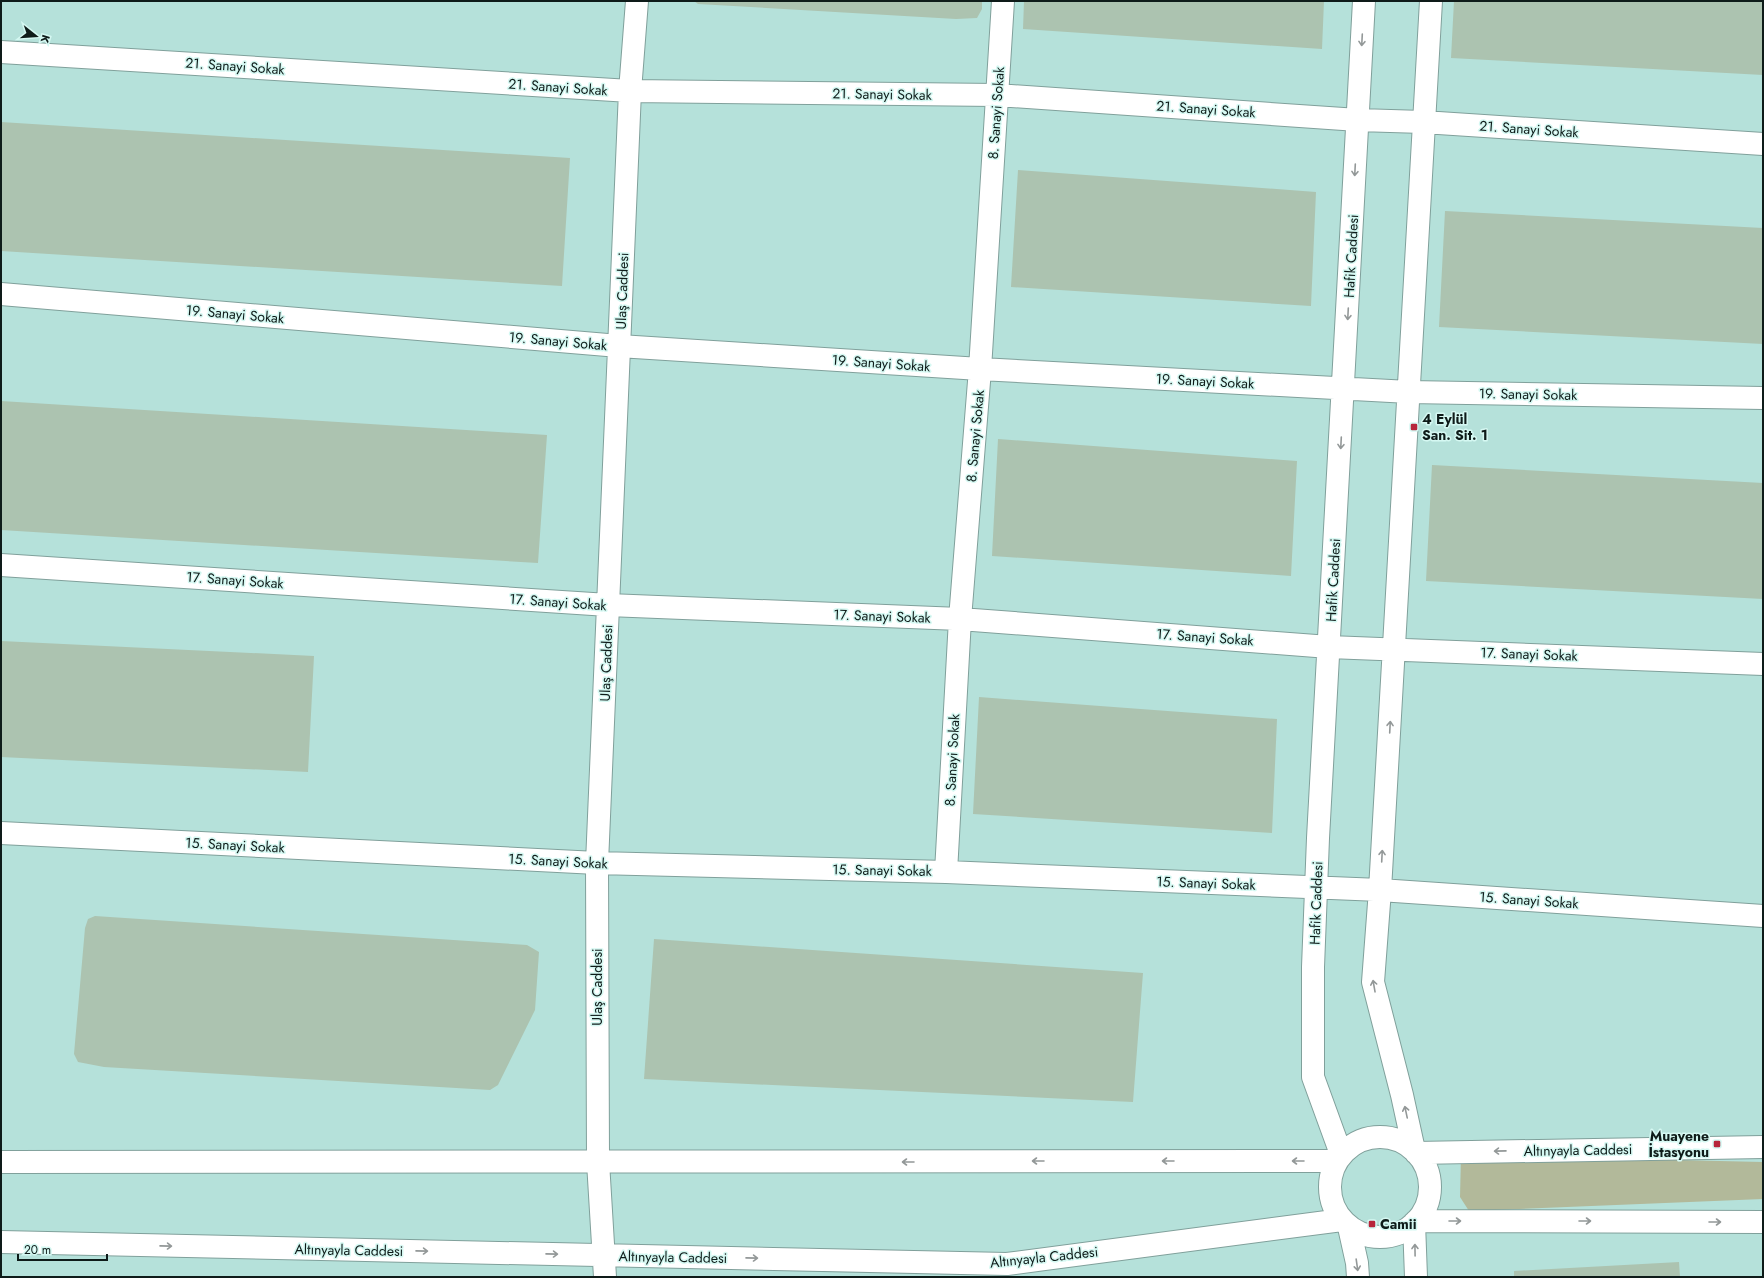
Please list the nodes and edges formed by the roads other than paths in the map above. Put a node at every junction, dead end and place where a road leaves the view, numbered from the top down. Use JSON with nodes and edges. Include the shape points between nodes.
{"nodes":[{"id":1,"x":637,"y":1,"type":"edge"},
{"id":2,"x":1003,"y":1,"type":"edge"},
{"id":3,"x":1364,"y":1,"type":"edge"},
{"id":4,"x":1431,"y":1,"type":"edge"},
{"id":5,"x":1,"y":52,"type":"edge"},
{"id":6,"x":630,"y":91,"type":"junction"},
{"id":7,"x":997,"y":95,"type":"junction"},
{"id":8,"x":1358,"y":120,"type":"junction"},
{"id":9,"x":1423,"y":122,"type":"junction"},
{"id":10,"x":1763,"y":144,"type":"edge"},
{"id":11,"x":1,"y":294,"type":"edge"},
{"id":12,"x":620,"y":346,"type":"junction"},
{"id":13,"x":980,"y":369,"type":"junction"},
{"id":14,"x":1344,"y":388,"type":"junction"},
{"id":15,"x":1409,"y":392,"type":"junction"},
{"id":16,"x":1763,"y":398,"type":"edge"},
{"id":17,"x":1,"y":565,"type":"edge"},
{"id":18,"x":608,"y":605,"type":"junction"},
{"id":19,"x":960,"y":619,"type":"junction"},
{"id":20,"x":1329,"y":646,"type":"junction"},
{"id":21,"x":1394,"y":648,"type":"junction"},
{"id":22,"x":1763,"y":664,"type":"edge"},
{"id":23,"x":1,"y":833,"type":"edge"},
{"id":24,"x":597,"y":863,"type":"junction"},
{"id":25,"x":946,"y":872,"type":"junction"},
{"id":26,"x":1316,"y":888,"type":"junction"},
{"id":27,"x":1380,"y":890,"type":"junction"},
{"id":28,"x":1763,"y":916,"type":"edge"},
{"id":29,"x":1763,"y":1147,"type":"edge"},
{"id":30,"x":1415,"y":1151,"type":"junction"},
{"id":31,"x":1339,"y":1158,"type":"junction"},
{"id":32,"x":1,"y":1162,"type":"edge"},
{"id":33,"x":598,"y":1162,"type":"junction"},
{"id":34,"x":1415,"y":1222,"type":"junction"},
{"id":35,"x":1763,"y":1222,"type":"edge"},
{"id":36,"x":1345,"y":1223,"type":"junction"},
{"id":37,"x":1,"y":1242,"type":"edge"},
{"id":38,"x":604,"y":1255,"type":"junction"},
{"id":39,"x":1007,"y":1270,"type":"edge"},
{"id":40,"x":605,"y":1277,"type":"edge"},
{"id":41,"x":1358,"y":1277,"type":"edge"},
{"id":42,"x":1416,"y":1277,"type":"edge"}],
"edges":[{"from":1,"to":6,"type":"street","name":"Ulaş Caddesi"},
{"from":2,"to":7,"type":"street","name":"8. Sanayi Sokak"},
{"from":3,"to":8,"type":"street","name":"Hafik Caddesi","one_way":true},
{"from":4,"to":9,"type":"street"},
{"from":5,"to":6,"type":"street","name":"21. Sanayi Sokak"},
{"from":6,"to":7,"type":"street","name":"21. Sanayi Sokak"},
{"from":6,"to":12,"type":"street","name":"Ulaş Caddesi"},
{"from":7,"to":8,"type":"street","name":"21. Sanayi Sokak"},
{"from":7,"to":13,"type":"street","name":"8. Sanayi Sokak"},
{"from":8,"to":9,"type":"street","name":"21. Sanayi Sokak"},
{"from":8,"to":14,"type":"street","name":"Hafik Caddesi","one_way":true},
{"from":9,"to":10,"type":"street","name":"21. Sanayi Sokak"},
{"from":9,"to":15,"type":"street"},
{"from":11,"to":12,"type":"street","name":"19. Sanayi Sokak"},
{"from":12,"to":13,"type":"street","name":"19. Sanayi Sokak"},
{"from":12,"to":18,"type":"street","name":"Ulaş Caddesi"},
{"from":13,"to":14,"type":"street","name":"19. Sanayi Sokak"},
{"from":13,"to":19,"type":"street","name":"8. Sanayi Sokak"},
{"from":14,"to":15,"type":"street","name":"19. Sanayi Sokak"},
{"from":14,"to":20,"type":"street","name":"Hafik Caddesi","one_way":true},
{"from":15,"to":16,"type":"street","name":"19. Sanayi Sokak"},
{"from":15,"to":21,"type":"street"},
{"from":17,"to":18,"type":"street","name":"17. Sanayi Sokak"},
{"from":18,"to":19,"type":"street","name":"17. Sanayi Sokak"},
{"from":18,"to":24,"type":"street","name":"Ulaş Caddesi"},
{"from":19,"to":20,"type":"street","name":"17. Sanayi Sokak"},
{"from":19,"to":25,"type":"street","name":"8. Sanayi Sokak"},
{"from":20,"to":21,"type":"street","name":"17. Sanayi Sokak"},
{"from":20,"to":26,"type":"street","name":"Hafik Caddesi"},
{"from":21,"to":22,"type":"street","name":"17. Sanayi Sokak"},
{"from":27,"to":21,"type":"street","one_way":true},
{"from":23,"to":24,"type":"street","name":"15. Sanayi Sokak"},
{"from":24,"to":25,"type":"street","name":"15. Sanayi Sokak"},
{"from":24,"to":33,"type":"street","name":"Ulaş Caddesi"},
{"from":25,"to":26,"type":"street","name":"15. Sanayi Sokak"},
{"from":26,"to":27,"type":"street","name":"15. Sanayi Sokak"},
{"from":26,"to":31,"type":"street","name":"Hafik Caddesi","via":[[1313,1077]]},
{"from":27,"to":28,"type":"street","name":"15. Sanayi Sokak"},
{"from":30,"to":27,"type":"street","one_way":true,"via":[[1373,982]]},
{"from":29,"to":30,"type":"street","name":"Altınyayla Caddesi","one_way":true},
{"from":30,"to":31,"type":"street","via":[[1399,1140],[1372,1137],[1356,1143]]},
{"from":30,"to":34,"type":"street","via":[[1428,1173],[1430,1191],[1425,1208]]},
{"from":31,"to":33,"type":"street","one_way":true},
{"from":31,"to":36,"type":"street","via":[[1330,1178],[1330,1196],[1332,1205]]},
{"from":32,"to":33,"type":"street"},
{"from":33,"to":38,"type":"street","name":"Ulaş Caddesi"},
{"from":34,"to":35,"type":"street","one_way":true},
{"from":34,"to":36,"type":"street","via":[[1399,1233],[1382,1237],[1364,1235]]},
{"from":42,"to":34,"type":"street","one_way":true},
{"from":36,"to":39,"type":"street","name":"Altınyayla Caddesi"},
{"from":36,"to":41,"type":"street","one_way":true,"via":[[1357,1263]]},
{"from":37,"to":38,"type":"street","name":"Altınyayla Caddesi","one_way":true},
{"from":38,"to":39,"type":"street","name":"Altınyayla Caddesi","one_way":true},
{"from":38,"to":40,"type":"street","name":"Ulaş Caddesi"}]}
